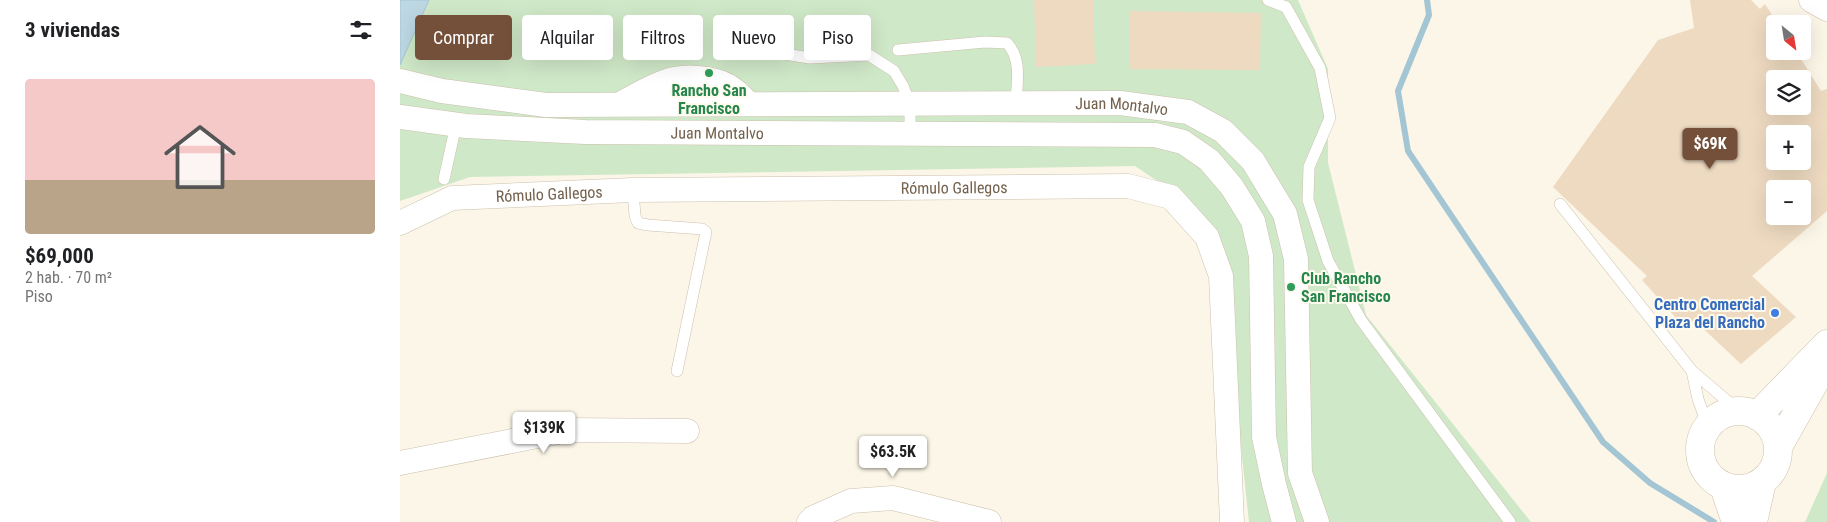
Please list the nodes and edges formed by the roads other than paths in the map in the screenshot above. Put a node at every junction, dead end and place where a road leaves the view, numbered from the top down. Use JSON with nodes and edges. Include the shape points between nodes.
{"nodes":[{"id":1,"x":1268,"y":0,"type":"edge"},
{"id":2,"x":1811,"y":0,"type":"edge"},
{"id":3,"x":1827,"y":9,"type":"edge"},
{"id":4,"x":898,"y":50,"type":"dead end"},
{"id":5,"x":794,"y":56,"type":"edge"},
{"id":6,"x":400,"y":81,"type":"edge"},
{"id":7,"x":1016,"y":103,"type":"junction"},
{"id":8,"x":910,"y":104,"type":"junction"},
{"id":9,"x":585,"y":106,"type":"junction"},
{"id":10,"x":400,"y":119,"type":"edge"},
{"id":11,"x":456,"y":124,"type":"junction"},
{"id":12,"x":585,"y":132,"type":"junction"},
{"id":13,"x":910,"y":134,"type":"junction"},
{"id":14,"x":444,"y":179,"type":"dead end"},
{"id":15,"x":633,"y":190,"type":"junction"},
{"id":16,"x":1560,"y":204,"type":"dead end"},
{"id":17,"x":1285,"y":214,"type":"junction"},
{"id":18,"x":1253,"y":221,"type":"junction"},
{"id":19,"x":400,"y":223,"type":"edge"},
{"id":20,"x":1827,"y":344,"type":"edge"},
{"id":21,"x":1827,"y":360,"type":"edge"},
{"id":22,"x":677,"y":371,"type":"dead end"},
{"id":23,"x":1692,"y":371,"type":"junction"},
{"id":24,"x":1748,"y":413,"type":"junction"},
{"id":25,"x":1708,"y":428,"type":"junction"},
{"id":26,"x":687,"y":431,"type":"dead end"},
{"id":27,"x":1778,"y":447,"type":"junction"},
{"id":28,"x":400,"y":463,"type":"edge"},
{"id":29,"x":1762,"y":482,"type":"junction"},
{"id":30,"x":1724,"y":486,"type":"junction"},
{"id":31,"x":809,"y":522,"type":"edge"},
{"id":32,"x":989,"y":522,"type":"edge"},
{"id":33,"x":1232,"y":522,"type":"edge"},
{"id":34,"x":1284,"y":522,"type":"edge"},
{"id":35,"x":1317,"y":522,"type":"edge"},
{"id":36,"x":1510,"y":522,"type":"edge"},
{"id":37,"x":1736,"y":522,"type":"edge"},
{"id":38,"x":1753,"y":522,"type":"edge"}],
"edges":[{"from":1,"to":36,"type":"lane","via":[[1286,8],[1320,68],[1330,118],[1309,167],[1308,200],[1328,261],[1361,320]]},
{"from":2,"to":3,"type":"street"},
{"from":4,"to":7,"type":"lane","via":[[1007,43],[1014,50],[1016,60]]},
{"from":5,"to":8,"type":"lane","via":[[810,58],[869,55],[894,71]]},
{"from":6,"to":9,"type":"street","name":"Juan Montalvo","via":[[442,91],[546,105]]},
{"from":7,"to":8,"type":"street","name":"Juan Montalvo"},
{"from":7,"to":17,"type":"street","name":"Juan Montalvo","via":[[1120,103],[1188,112],[1224,131],[1253,161]]},
{"from":8,"to":9,"type":"street","name":"Juan Montalvo"},
{"from":8,"to":13,"type":"lane"},
{"from":9,"to":12,"type":"street"},
{"from":10,"to":11,"type":"street","name":"Juan Montalvo"},
{"from":11,"to":12,"type":"street","name":"Juan Montalvo"},
{"from":11,"to":14,"type":"lane"},
{"from":12,"to":13,"type":"street","name":"Juan Montalvo"},
{"from":13,"to":18,"type":"street","name":"Juan Montalvo","via":[[1155,135],[1184,142],[1209,160],[1232,187]]},
{"from":15,"to":19,"type":"street","name":"Rómulo Gallegos","via":[[452,198]]},
{"from":15,"to":22,"type":"lane","via":[[638,223],[706,232]]},
{"from":15,"to":33,"type":"street","name":"Rómulo Gallegos","via":[[1128,186],[1171,197],[1207,238],[1221,276]]},
{"from":16,"to":23,"type":"lane"},
{"from":17,"to":18,"type":"street"},
{"from":17,"to":35,"type":"street","name":"Juan Montalvo","via":[[1296,259],[1300,473]]},
{"from":18,"to":34,"type":"street","name":"Juan Montalvo","via":[[1261,256],[1264,436]]},
{"from":20,"to":24,"type":"street"},
{"from":21,"to":27,"type":"street"},
{"from":23,"to":24,"type":"lane"},
{"from":23,"to":25,"type":"lane"},
{"from":24,"to":25,"type":"street","via":[[1722,416]]},
{"from":24,"to":27,"type":"street","via":[[1767,423],[1775,434]]},
{"from":25,"to":30,"type":"street","via":[[1702,438],[1701,461],[1710,476]]},
{"from":26,"to":28,"type":"street","via":[[568,430]]},
{"from":27,"to":29,"type":"street","via":[[1777,460]]},
{"from":29,"to":30,"type":"street","via":[[1737,490]]},
{"from":29,"to":38,"type":"street"},
{"from":30,"to":37,"type":"street"},
{"from":31,"to":32,"type":"street","via":[[850,501],[893,498]]}]}
